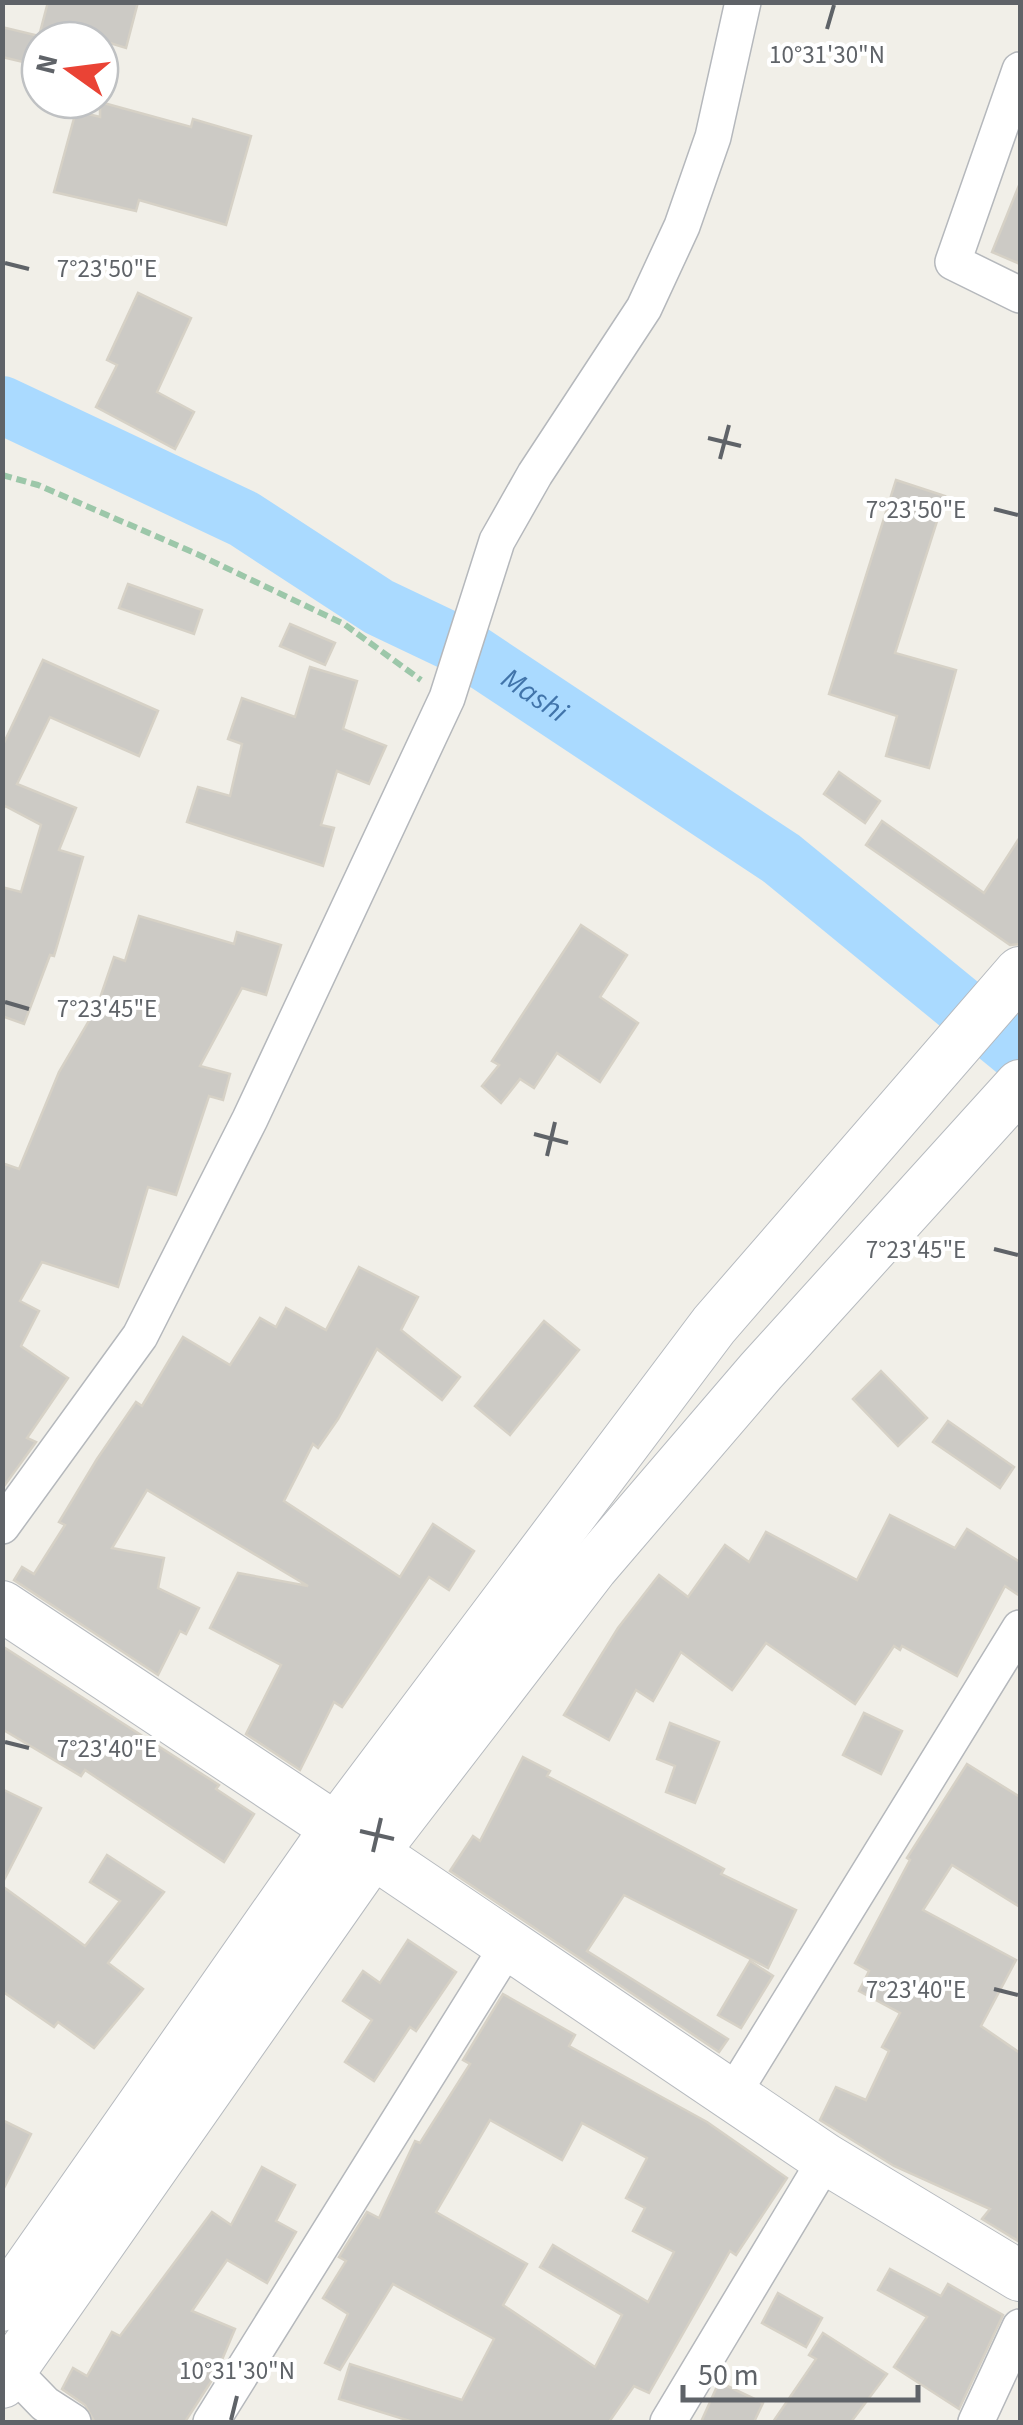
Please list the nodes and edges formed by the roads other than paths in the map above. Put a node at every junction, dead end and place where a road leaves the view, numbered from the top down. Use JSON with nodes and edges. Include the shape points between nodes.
{"nodes":[{"id":1,"x":743,"y":2,"type":"edge"},
{"id":2,"x":1020,"y":70,"type":"edge"},
{"id":3,"x":1020,"y":295,"type":"edge"},
{"id":4,"x":1020,"y":972,"type":"edge"},
{"id":5,"x":1020,"y":1085,"type":"edge"},
{"id":6,"x":2,"y":1526,"type":"edge"},
{"id":7,"x":2,"y":1606,"type":"edge"},
{"id":8,"x":1020,"y":1628,"type":"edge"},
{"id":9,"x":354,"y":1841,"type":"junction"},
{"id":10,"x":509,"y":1944,"type":"junction"},
{"id":11,"x":732,"y":2095,"type":"junction"},
{"id":12,"x":826,"y":2159,"type":"junction"},
{"id":13,"x":1020,"y":2276,"type":"edge"},
{"id":14,"x":2,"y":2306,"type":"edge"},
{"id":15,"x":1020,"y":2326,"type":"edge"},
{"id":16,"x":7,"y":2377,"type":"edge"},
{"id":17,"x":73,"y":2422,"type":"edge"},
{"id":18,"x":210,"y":2422,"type":"edge"},
{"id":19,"x":668,"y":2422,"type":"edge"},
{"id":20,"x":976,"y":2422,"type":"edge"}],
"edges":[{"from":1,"to":6,"type":"street","via":[[713,137],[644,308],[497,542],[446,698],[140,1336]]},
{"from":2,"to":3,"type":"street","via":[[953,262]]},
{"from":4,"to":9,"type":"main road","via":[[714,1325]]},
{"from":5,"to":9,"type":"main road","via":[[761,1371]]},
{"from":7,"to":9,"type":"main road"},
{"from":8,"to":11,"type":"street"},
{"from":9,"to":10,"type":"main road"},
{"from":9,"to":14,"type":"main road"},
{"from":9,"to":16,"type":"main road"},
{"from":10,"to":11,"type":"main road"},
{"from":10,"to":18,"type":"street"},
{"from":11,"to":12,"type":"main road"},
{"from":12,"to":13,"type":"main road"},
{"from":12,"to":19,"type":"street"},
{"from":15,"to":20,"type":"street"},
{"from":16,"to":17,"type":"street"}]}
